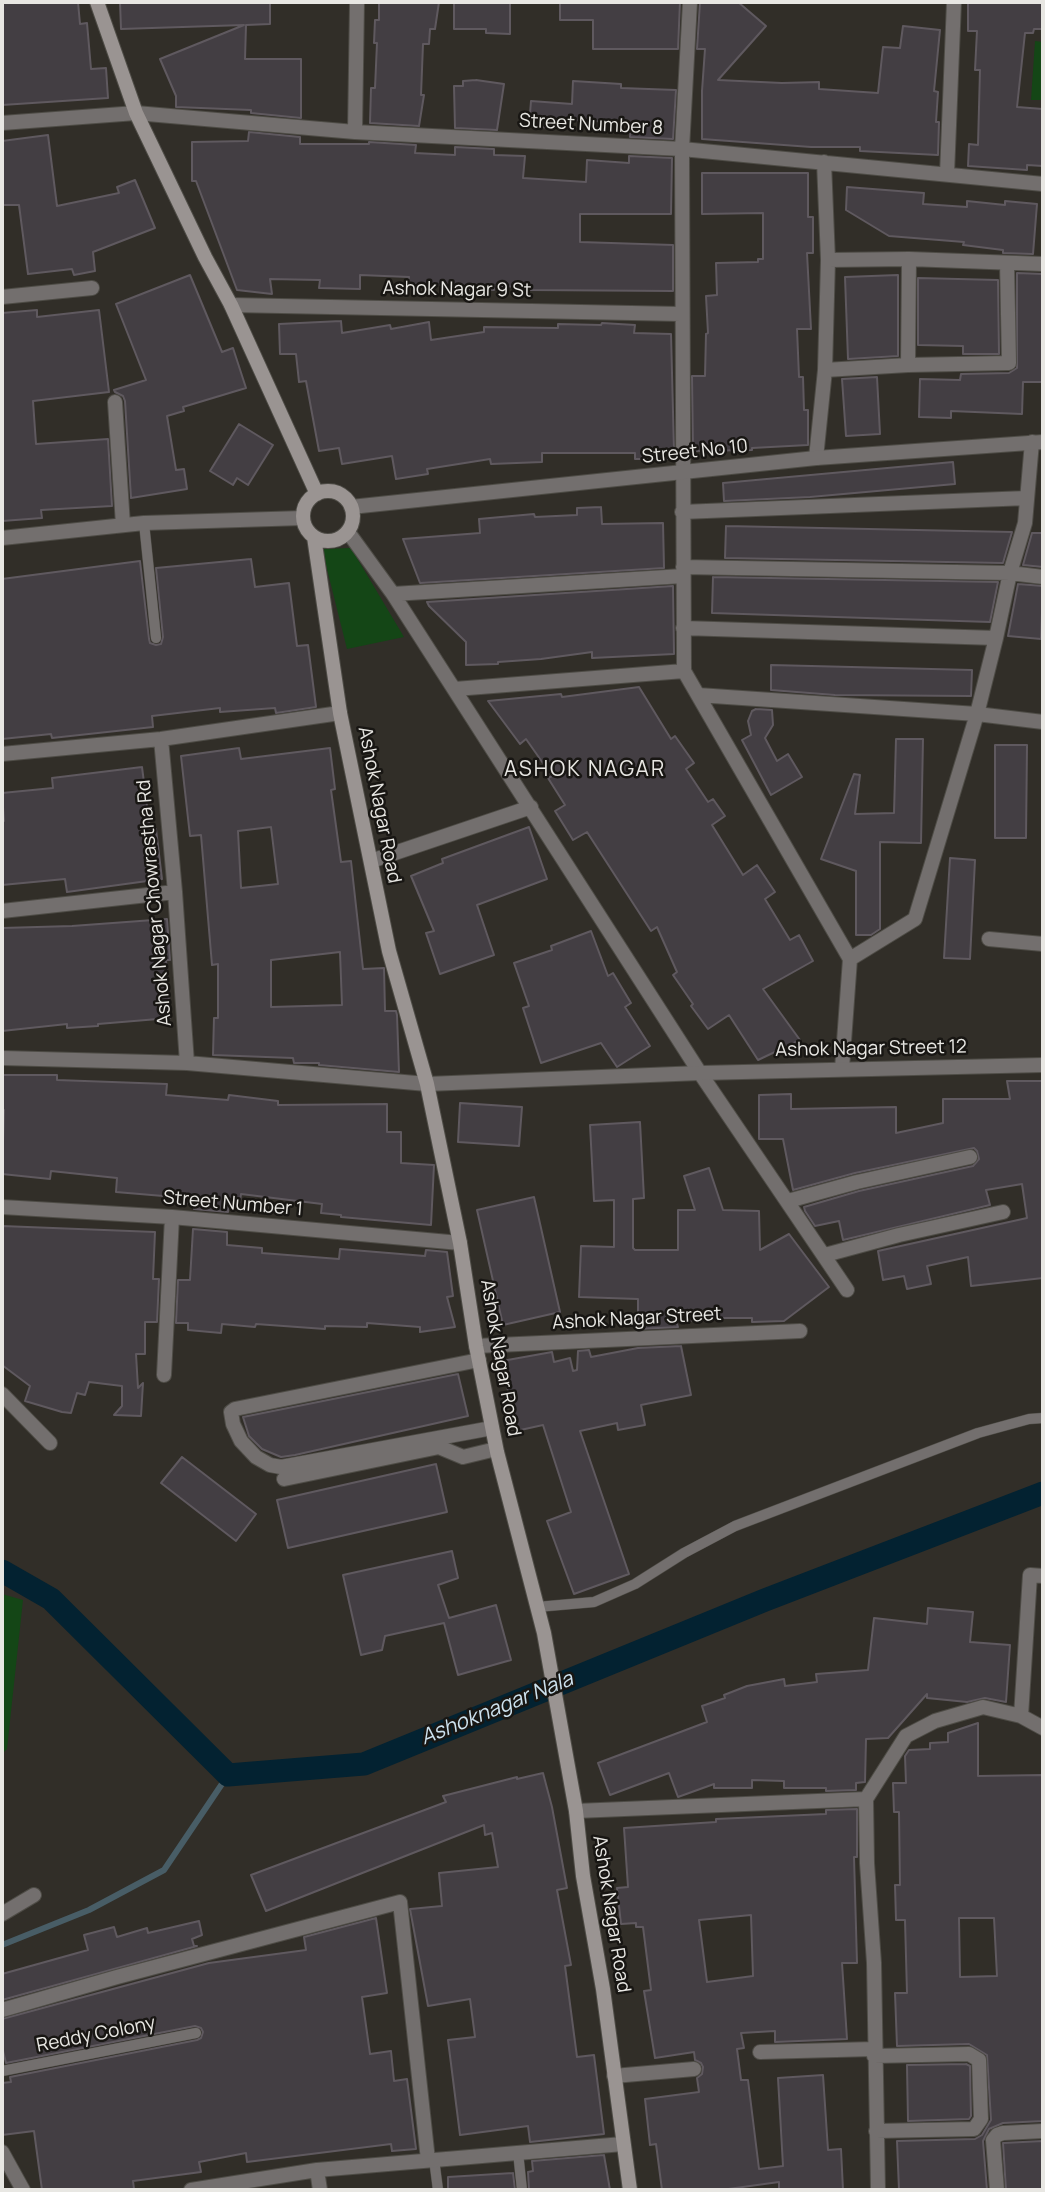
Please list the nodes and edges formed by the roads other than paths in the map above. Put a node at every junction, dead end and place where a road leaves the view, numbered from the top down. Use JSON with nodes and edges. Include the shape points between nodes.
{"nodes":[{"id":1,"x":97,"y":2,"type":"edge"},
{"id":2,"x":357,"y":2,"type":"edge"},
{"id":3,"x":690,"y":2,"type":"edge"},
{"id":4,"x":954,"y":2,"type":"edge"},
{"id":5,"x":136,"y":113,"type":"junction"},
{"id":6,"x":2,"y":122,"type":"edge"},
{"id":7,"x":355,"y":132,"type":"junction"},
{"id":8,"x":682,"y":149,"type":"junction"},
{"id":9,"x":824,"y":162,"type":"junction"},
{"id":10,"x":947,"y":174,"type":"junction"},
{"id":11,"x":1043,"y":184,"type":"edge"},
{"id":12,"x":909,"y":259,"type":"junction"},
{"id":13,"x":828,"y":260,"type":"junction"},
{"id":14,"x":1007,"y":263,"type":"junction"},
{"id":15,"x":1043,"y":264,"type":"edge"},
{"id":16,"x":92,"y":288,"type":"dead end"},
{"id":17,"x":2,"y":297,"type":"edge"},
{"id":18,"x":231,"y":306,"type":"junction"},
{"id":19,"x":681,"y":314,"type":"junction"},
{"id":20,"x":908,"y":365,"type":"junction"},
{"id":21,"x":825,"y":370,"type":"junction"},
{"id":22,"x":115,"y":402,"type":"dead end"},
{"id":23,"x":1037,"y":442,"type":"edge"},
{"id":24,"x":816,"y":458,"type":"junction"},
{"id":25,"x":682,"y":473,"type":"junction"},
{"id":26,"x":317,"y":494,"type":"junction"},
{"id":27,"x":1027,"y":498,"type":"junction"},
{"id":28,"x":351,"y":507,"type":"junction"},
{"id":29,"x":682,"y":512,"type":"junction"},
{"id":30,"x":303,"y":518,"type":"junction"},
{"id":31,"x":144,"y":523,"type":"junction"},
{"id":32,"x":123,"y":525,"type":"junction"},
{"id":33,"x":348,"y":532,"type":"junction"},
{"id":34,"x":314,"y":537,"type":"junction"},
{"id":35,"x":2,"y":538,"type":"edge"},
{"id":36,"x":683,"y":572,"type":"junction"},
{"id":37,"x":1010,"y":573,"type":"junction"},
{"id":38,"x":1043,"y":577,"type":"edge"},
{"id":39,"x":393,"y":594,"type":"junction"},
{"id":40,"x":683,"y":628,"type":"junction"},
{"id":41,"x":156,"y":638,"type":"dead end"},
{"id":42,"x":996,"y":638,"type":"junction"},
{"id":43,"x":684,"y":671,"type":"junction"},
{"id":44,"x":455,"y":689,"type":"junction"},
{"id":45,"x":698,"y":695,"type":"junction"},
{"id":46,"x":340,"y":713,"type":"junction"},
{"id":47,"x":977,"y":714,"type":"junction"},
{"id":48,"x":1043,"y":722,"type":"edge"},
{"id":49,"x":161,"y":739,"type":"junction"},
{"id":50,"x":2,"y":754,"type":"edge"},
{"id":51,"x":531,"y":807,"type":"junction"},
{"id":52,"x":371,"y":861,"type":"junction"},
{"id":53,"x":175,"y":892,"type":"junction"},
{"id":54,"x":2,"y":911,"type":"edge"},
{"id":55,"x":989,"y":939,"type":"dead end"},
{"id":56,"x":1043,"y":944,"type":"edge"},
{"id":57,"x":850,"y":959,"type":"junction"},
{"id":58,"x":2,"y":1058,"type":"edge"},
{"id":59,"x":187,"y":1063,"type":"junction"},
{"id":60,"x":1043,"y":1065,"type":"edge"},
{"id":61,"x":842,"y":1069,"type":"junction"},
{"id":62,"x":700,"y":1073,"type":"junction"},
{"id":63,"x":427,"y":1084,"type":"junction"},
{"id":64,"x":970,"y":1157,"type":"dead end"},
{"id":65,"x":788,"y":1201,"type":"junction"},
{"id":66,"x":2,"y":1207,"type":"edge"},
{"id":67,"x":1003,"y":1212,"type":"dead end"},
{"id":68,"x":172,"y":1217,"type":"junction"},
{"id":69,"x":460,"y":1244,"type":"junction"},
{"id":70,"x":825,"y":1255,"type":"junction"},
{"id":71,"x":847,"y":1290,"type":"dead end"},
{"id":72,"x":800,"y":1331,"type":"dead end"},
{"id":73,"x":477,"y":1353,"type":"junction"},
{"id":74,"x":164,"y":1374,"type":"dead end"},
{"id":75,"x":2,"y":1394,"type":"edge"},
{"id":76,"x":1043,"y":1418,"type":"edge"},
{"id":77,"x":492,"y":1428,"type":"junction"},
{"id":78,"x":50,"y":1443,"type":"dead end"},
{"id":79,"x":496,"y":1449,"type":"junction"},
{"id":80,"x":284,"y":1479,"type":"dead end"},
{"id":81,"x":1043,"y":1576,"type":"edge"},
{"id":82,"x":537,"y":1606,"type":"junction"},
{"id":83,"x":1021,"y":1716,"type":"junction"},
{"id":84,"x":1043,"y":1728,"type":"edge"},
{"id":85,"x":866,"y":1799,"type":"junction"},
{"id":86,"x":576,"y":1811,"type":"junction"},
{"id":87,"x":34,"y":1895,"type":"dead end"},
{"id":88,"x":2,"y":1914,"type":"edge"},
{"id":89,"x":2,"y":2010,"type":"edge"},
{"id":90,"x":196,"y":2033,"type":"dead end"},
{"id":91,"x":760,"y":2052,"type":"dead end"},
{"id":92,"x":874,"y":2052,"type":"junction"},
{"id":93,"x":694,"y":2069,"type":"dead end"},
{"id":94,"x":2,"y":2071,"type":"edge"},
{"id":95,"x":614,"y":2076,"type":"junction"},
{"id":96,"x":876,"y":2131,"type":"junction"},
{"id":97,"x":1043,"y":2132,"type":"edge"},
{"id":98,"x":623,"y":2144,"type":"junction"},
{"id":99,"x":2,"y":2152,"type":"edge"},
{"id":100,"x":518,"y":2152,"type":"junction"},
{"id":101,"x":431,"y":2159,"type":"junction"},
{"id":102,"x":317,"y":2170,"type":"junction"},
{"id":103,"x":23,"y":2190,"type":"edge"},
{"id":104,"x":191,"y":2190,"type":"edge"},
{"id":105,"x":320,"y":2190,"type":"edge"},
{"id":106,"x":438,"y":2190,"type":"edge"},
{"id":107,"x":522,"y":2190,"type":"edge"},
{"id":108,"x":629,"y":2190,"type":"edge"},
{"id":109,"x":878,"y":2190,"type":"edge"},
{"id":110,"x":997,"y":2190,"type":"edge"}],
"edges":[{"from":1,"to":5,"type":"main road"},
{"from":2,"to":7,"type":"street"},
{"from":3,"to":8,"type":"street"},
{"from":4,"to":10,"type":"street"},
{"from":5,"to":6,"type":"street","name":"Street Number 8"},
{"from":5,"to":7,"type":"street","name":"Street Number 8"},
{"from":5,"to":18,"type":"main road"},
{"from":7,"to":8,"type":"street","name":"Street Number 8"},
{"from":8,"to":9,"type":"street","name":"Street Number 8"},
{"from":8,"to":19,"type":"street"},
{"from":9,"to":10,"type":"street","name":"Street Number 8"},
{"from":9,"to":13,"type":"street"},
{"from":10,"to":11,"type":"street","name":"Street Number 8"},
{"from":12,"to":13,"type":"street"},
{"from":12,"to":14,"type":"street"},
{"from":12,"to":20,"type":"street"},
{"from":13,"to":21,"type":"street"},
{"from":14,"to":15,"type":"street"},
{"from":14,"to":20,"type":"street","via":[[1009,363]]},
{"from":16,"to":17,"type":"street"},
{"from":18,"to":19,"type":"street","name":"Ashok Nagar 9 St"},
{"from":18,"to":26,"type":"main road"},
{"from":19,"to":25,"type":"street"},
{"from":20,"to":21,"type":"street"},
{"from":21,"to":24,"type":"street"},
{"from":22,"to":32,"type":"street"},
{"from":23,"to":24,"type":"street","name":"Street No 10"},
{"from":23,"to":27,"type":"street"},
{"from":24,"to":25,"type":"street","name":"Street No 10"},
{"from":25,"to":28,"type":"street","name":"Street No 10"},
{"from":25,"to":29,"type":"street"},
{"from":26,"to":28,"type":"main road","via":[[340,495]]},
{"from":26,"to":30,"type":"main road","via":[[306,504]]},
{"from":27,"to":29,"type":"street"},
{"from":27,"to":37,"type":"street","via":[[1026,523]]},
{"from":28,"to":33,"type":"main road"},
{"from":29,"to":36,"type":"street"},
{"from":30,"to":31,"type":"street"},
{"from":30,"to":34,"type":"main road"},
{"from":31,"to":32,"type":"street"},
{"from":31,"to":41,"type":"lane"},
{"from":32,"to":35,"type":"street"},
{"from":33,"to":34,"type":"main road","via":[[326,541]]},
{"from":33,"to":39,"type":"street"},
{"from":34,"to":46,"type":"main road","name":"Ashok Nagar Road"},
{"from":36,"to":37,"type":"street"},
{"from":36,"to":39,"type":"street"},
{"from":36,"to":40,"type":"street"},
{"from":37,"to":38,"type":"street"},
{"from":37,"to":42,"type":"street"},
{"from":39,"to":44,"type":"street"},
{"from":40,"to":42,"type":"street"},
{"from":40,"to":43,"type":"street"},
{"from":42,"to":47,"type":"street"},
{"from":43,"to":44,"type":"street"},
{"from":43,"to":45,"type":"street"},
{"from":44,"to":51,"type":"street"},
{"from":45,"to":47,"type":"street"},
{"from":45,"to":57,"type":"street"},
{"from":46,"to":49,"type":"street"},
{"from":46,"to":52,"type":"main road","name":"Ashok Nagar Road"},
{"from":47,"to":48,"type":"street"},
{"from":47,"to":57,"type":"street","via":[[915,919]]},
{"from":49,"to":50,"type":"street"},
{"from":49,"to":53,"type":"street","name":"Ashok Nagar Chowrastha Rd"},
{"from":51,"to":52,"type":"street"},
{"from":51,"to":62,"type":"street"},
{"from":52,"to":63,"type":"main road","name":"Ashok Nagar Road","via":[[388,951]]},
{"from":53,"to":54,"type":"street"},
{"from":53,"to":59,"type":"street","name":"Ashok Nagar Chowrastha Rd"},
{"from":55,"to":56,"type":"street"},
{"from":57,"to":61,"type":"street"},
{"from":58,"to":59,"type":"street","name":"Ashok Nagar Street 12"},
{"from":59,"to":63,"type":"street","name":"Ashok Nagar Street 12"},
{"from":60,"to":61,"type":"street","name":"Ashok Nagar Street 12"},
{"from":61,"to":62,"type":"street","name":"Ashok Nagar Street 12"},
{"from":62,"to":63,"type":"street","name":"Ashok Nagar Street 12"},
{"from":62,"to":65,"type":"street"},
{"from":63,"to":69,"type":"main road","name":"Ashok Nagar Road"},
{"from":64,"to":65,"type":"street"},
{"from":65,"to":70,"type":"street"},
{"from":66,"to":68,"type":"street","name":"Street Number 1"},
{"from":67,"to":70,"type":"street"},
{"from":68,"to":69,"type":"street","name":"Street Number 1"},
{"from":68,"to":74,"type":"street"},
{"from":69,"to":73,"type":"main road","name":"Ashok Nagar Road"},
{"from":70,"to":71,"type":"street"},
{"from":72,"to":73,"type":"street","name":"Ashok Nagar Street"},
{"from":73,"to":77,"type":"main road","name":"Ashok Nagar Road"},
{"from":73,"to":77,"type":"street","name":"Ashok Nagar Street","via":[[235,1409],[231,1412],[233,1424],[256,1457],[281,1467]]},
{"from":75,"to":78,"type":"street"},
{"from":76,"to":82,"type":"lane","via":[[978,1433],[735,1526],[635,1584],[594,1602]]},
{"from":77,"to":79,"type":"main road","name":"Ashok Nagar Road"},
{"from":79,"to":80,"type":"street","via":[[463,1457],[439,1447]]},
{"from":79,"to":82,"type":"main road","name":"Ashok Nagar Road"},
{"from":81,"to":83,"type":"street","via":[[1030,1575]]},
{"from":82,"to":86,"type":"main road","name":"Ashok Nagar Road"},
{"from":83,"to":84,"type":"street"},
{"from":83,"to":85,"type":"street","via":[[983,1707],[935,1721],[905,1736]]},
{"from":85,"to":86,"type":"street"},
{"from":85,"to":92,"type":"street"},
{"from":86,"to":95,"type":"main road","name":"Ashok Nagar Road"},
{"from":87,"to":88,"type":"street"},
{"from":89,"to":101,"type":"street","via":[[400,1902]]},
{"from":90,"to":94,"type":"lane","name":"Reddy Colony"},
{"from":91,"to":92,"type":"street"},
{"from":92,"to":96,"type":"street"},
{"from":92,"to":96,"type":"street","via":[[970,2054],[979,2060],[981,2119],[975,2129]]},
{"from":93,"to":95,"type":"street"},
{"from":95,"to":98,"type":"main road","name":"Ashok Nagar Road"},
{"from":96,"to":109,"type":"street"},
{"from":97,"to":110,"type":"street","via":[[1003,2133],[993,2140]]},
{"from":98,"to":100,"type":"street"},
{"from":98,"to":108,"type":"main road","name":"Ashok Nagar Road"},
{"from":99,"to":103,"type":"street"},
{"from":100,"to":101,"type":"street"},
{"from":100,"to":107,"type":"lane"},
{"from":101,"to":102,"type":"street"},
{"from":101,"to":106,"type":"lane"},
{"from":102,"to":104,"type":"street"},
{"from":102,"to":105,"type":"street"}]}
